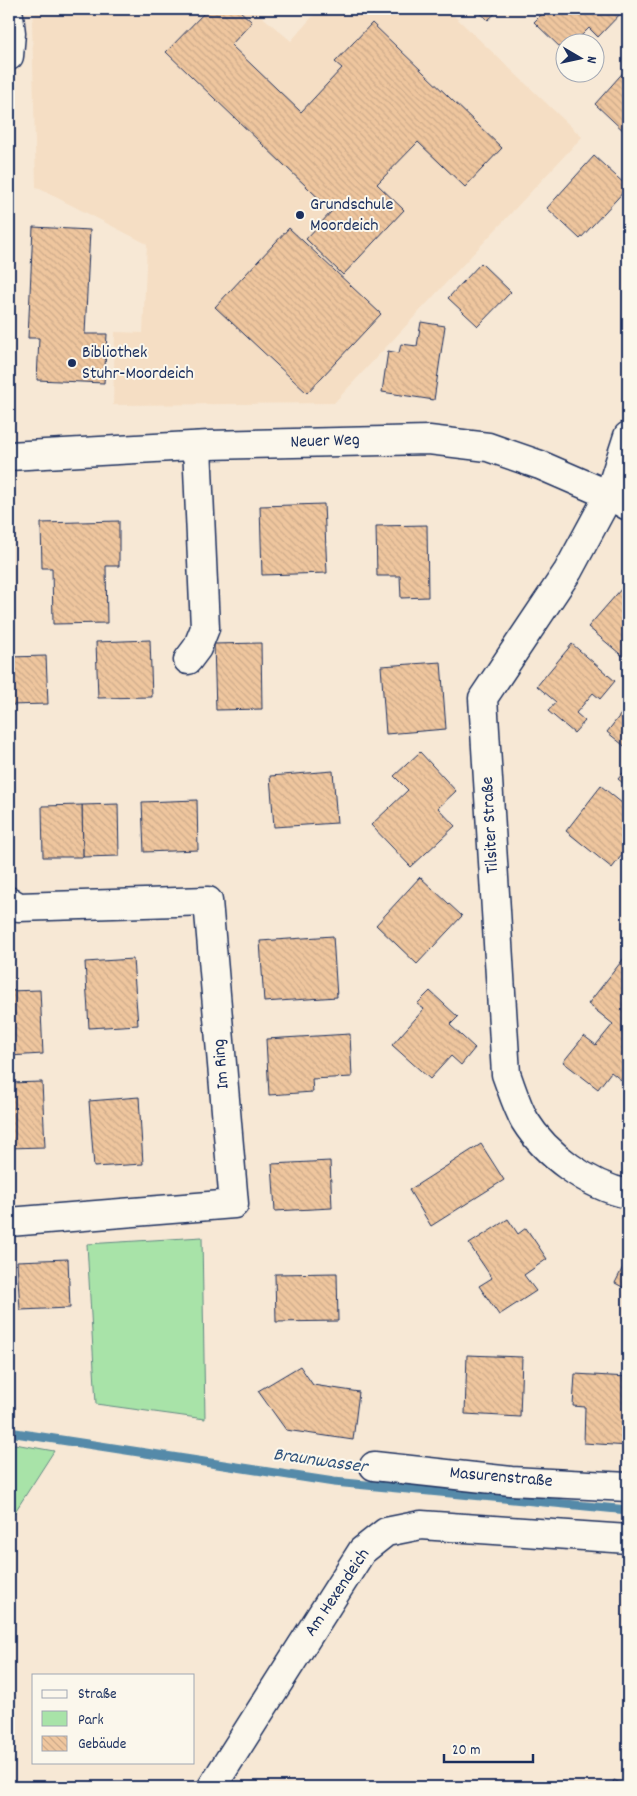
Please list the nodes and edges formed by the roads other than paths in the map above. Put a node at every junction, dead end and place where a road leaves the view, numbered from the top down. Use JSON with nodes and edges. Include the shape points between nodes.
{"nodes":[{"id":1,"x":9,"y":16,"type":"edge"},
{"id":2,"x":9,"y":56,"type":"edge"},
{"id":3,"x":628,"y":436,"type":"edge"},
{"id":4,"x":197,"y":446,"type":"junction"},
{"id":5,"x":9,"y":456,"type":"edge"},
{"id":6,"x":619,"y":500,"type":"edge"},
{"id":7,"x":188,"y":660,"type":"dead end"},
{"id":8,"x":9,"y":900,"type":"edge"},
{"id":9,"x":628,"y":1194,"type":"edge"},
{"id":10,"x":9,"y":1222,"type":"edge"},
{"id":11,"x":374,"y":1466,"type":"dead end"},
{"id":12,"x":628,"y":1487,"type":"edge"},
{"id":13,"x":628,"y":1539,"type":"edge"},
{"id":14,"x":212,"y":1787,"type":"edge"}],
"edges":[{"from":1,"to":2,"type":"street"},
{"from":3,"to":6,"type":"street","name":"Tilsiter Straße"},
{"from":4,"to":5,"type":"street","name":"Neuer Weg"},
{"from":4,"to":6,"type":"street","name":"Neuer Weg","via":[[429,440],[488,447],[540,465]]},
{"from":4,"to":7,"type":"street","via":[[205,628]]},
{"from":6,"to":9,"type":"street","name":"Tilsiter Straße","via":[[483,698],[506,1074],[525,1120],[540,1140],[590,1180]]},
{"from":8,"to":10,"type":"street","name":"Im Ring","via":[[18,907],[208,901],[234,1204]]},
{"from":11,"to":12,"type":"street","name":"Masurenstraße","via":[[510,1481]]},
{"from":13,"to":14,"type":"street","name":"Am Hexendeich","via":[[421,1525],[386,1532],[362,1551]]}]}
